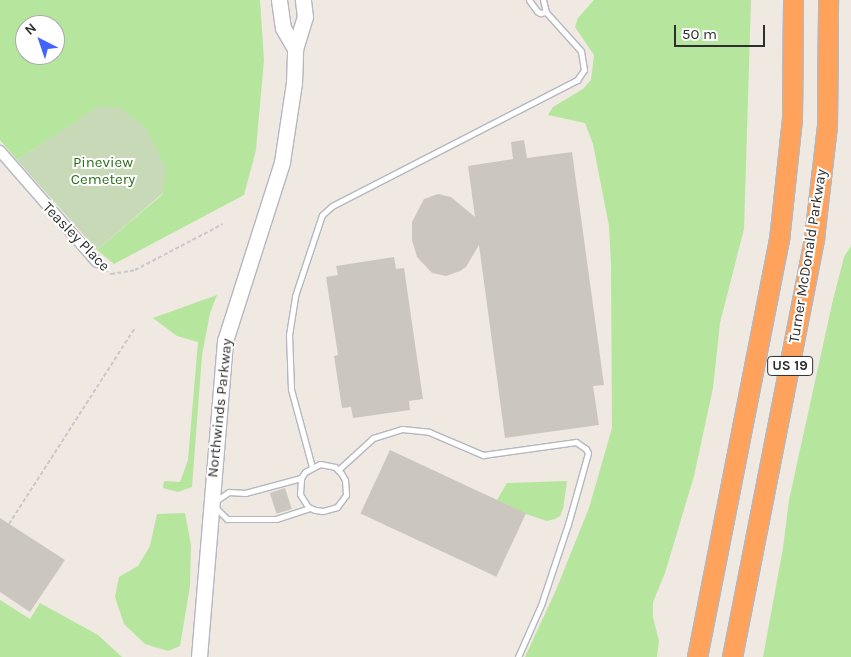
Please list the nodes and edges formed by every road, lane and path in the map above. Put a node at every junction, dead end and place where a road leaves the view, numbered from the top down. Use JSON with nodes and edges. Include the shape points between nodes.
{"nodes":[{"id":1,"x":279,"y":0,"type":"edge"},
{"id":2,"x":303,"y":0,"type":"edge"},
{"id":3,"x":529,"y":0,"type":"edge"},
{"id":4,"x":543,"y":0,"type":"edge"},
{"id":5,"x":793,"y":0,"type":"edge"},
{"id":6,"x":828,"y":0,"type":"edge"},
{"id":7,"x":546,"y":12,"type":"junction"},
{"id":8,"x":295,"y":49,"type":"junction"},
{"id":9,"x":0,"y":151,"type":"edge"},
{"id":10,"x":223,"y":224,"type":"dead end"},
{"id":11,"x":97,"y":262,"type":"joint"},
{"id":12,"x":134,"y":329,"type":"dead end"},
{"id":13,"x":312,"y":467,"type":"junction"},
{"id":14,"x":338,"y":470,"type":"junction"},
{"id":15,"x":301,"y":478,"type":"junction"},
{"id":16,"x":211,"y":504,"type":"junction"},
{"id":17,"x":310,"y":508,"type":"junction"},
{"id":18,"x":9,"y":524,"type":"dead end"},
{"id":19,"x":199,"y":657,"type":"edge"},
{"id":20,"x":518,"y":657,"type":"edge"},
{"id":21,"x":697,"y":657,"type":"edge"},
{"id":22,"x":732,"y":657,"type":"edge"}],
"edges":[{"from":1,"to":8,"type":"street","via":[[282,28]]},
{"from":2,"to":8,"type":"street","name":"Northwinds Parkway","via":[[305,17]]},
{"from":3,"to":7,"type":"lane","via":[[537,11]]},
{"from":4,"to":7,"type":"lane"},
{"from":5,"to":21,"type":"highway","number":"US 19","via":[[792,118],[778,240]]},
{"from":6,"to":22,"type":"highway","name":"Turner McDonald Parkway","number":"US 19","via":[[827,126],[814,238]]},
{"from":7,"to":13,"type":"lane","via":[[581,51],[584,70],[577,80],[332,206],[322,215],[295,296],[289,335],[288,364],[294,408]]},
{"from":8,"to":16,"type":"street","name":"Northwinds Parkway","via":[[294,83],[282,162],[225,341]]},
{"from":9,"to":11,"type":"street","name":"Teasley Place"},
{"from":10,"to":11,"type":"path","name":"Teasley Place","via":[[135,270],[112,274]]},
{"from":12,"to":18,"type":"path"},
{"from":13,"to":14,"type":"lane","via":[[328,464]]},
{"from":13,"to":15,"type":"lane"},
{"from":14,"to":17,"type":"lane","via":[[346,487],[342,502],[330,510]]},
{"from":14,"to":20,"type":"lane","via":[[373,438],[402,429],[429,432],[483,455],[576,442],[586,449],[588,453],[568,524],[541,605]]},
{"from":15,"to":16,"type":"lane","via":[[246,493],[229,492]]},
{"from":15,"to":17,"type":"lane","via":[[300,494]]},
{"from":16,"to":17,"type":"lane","via":[[227,519],[276,519]]},
{"from":16,"to":19,"type":"street","name":"Northwinds Parkway"}]}
